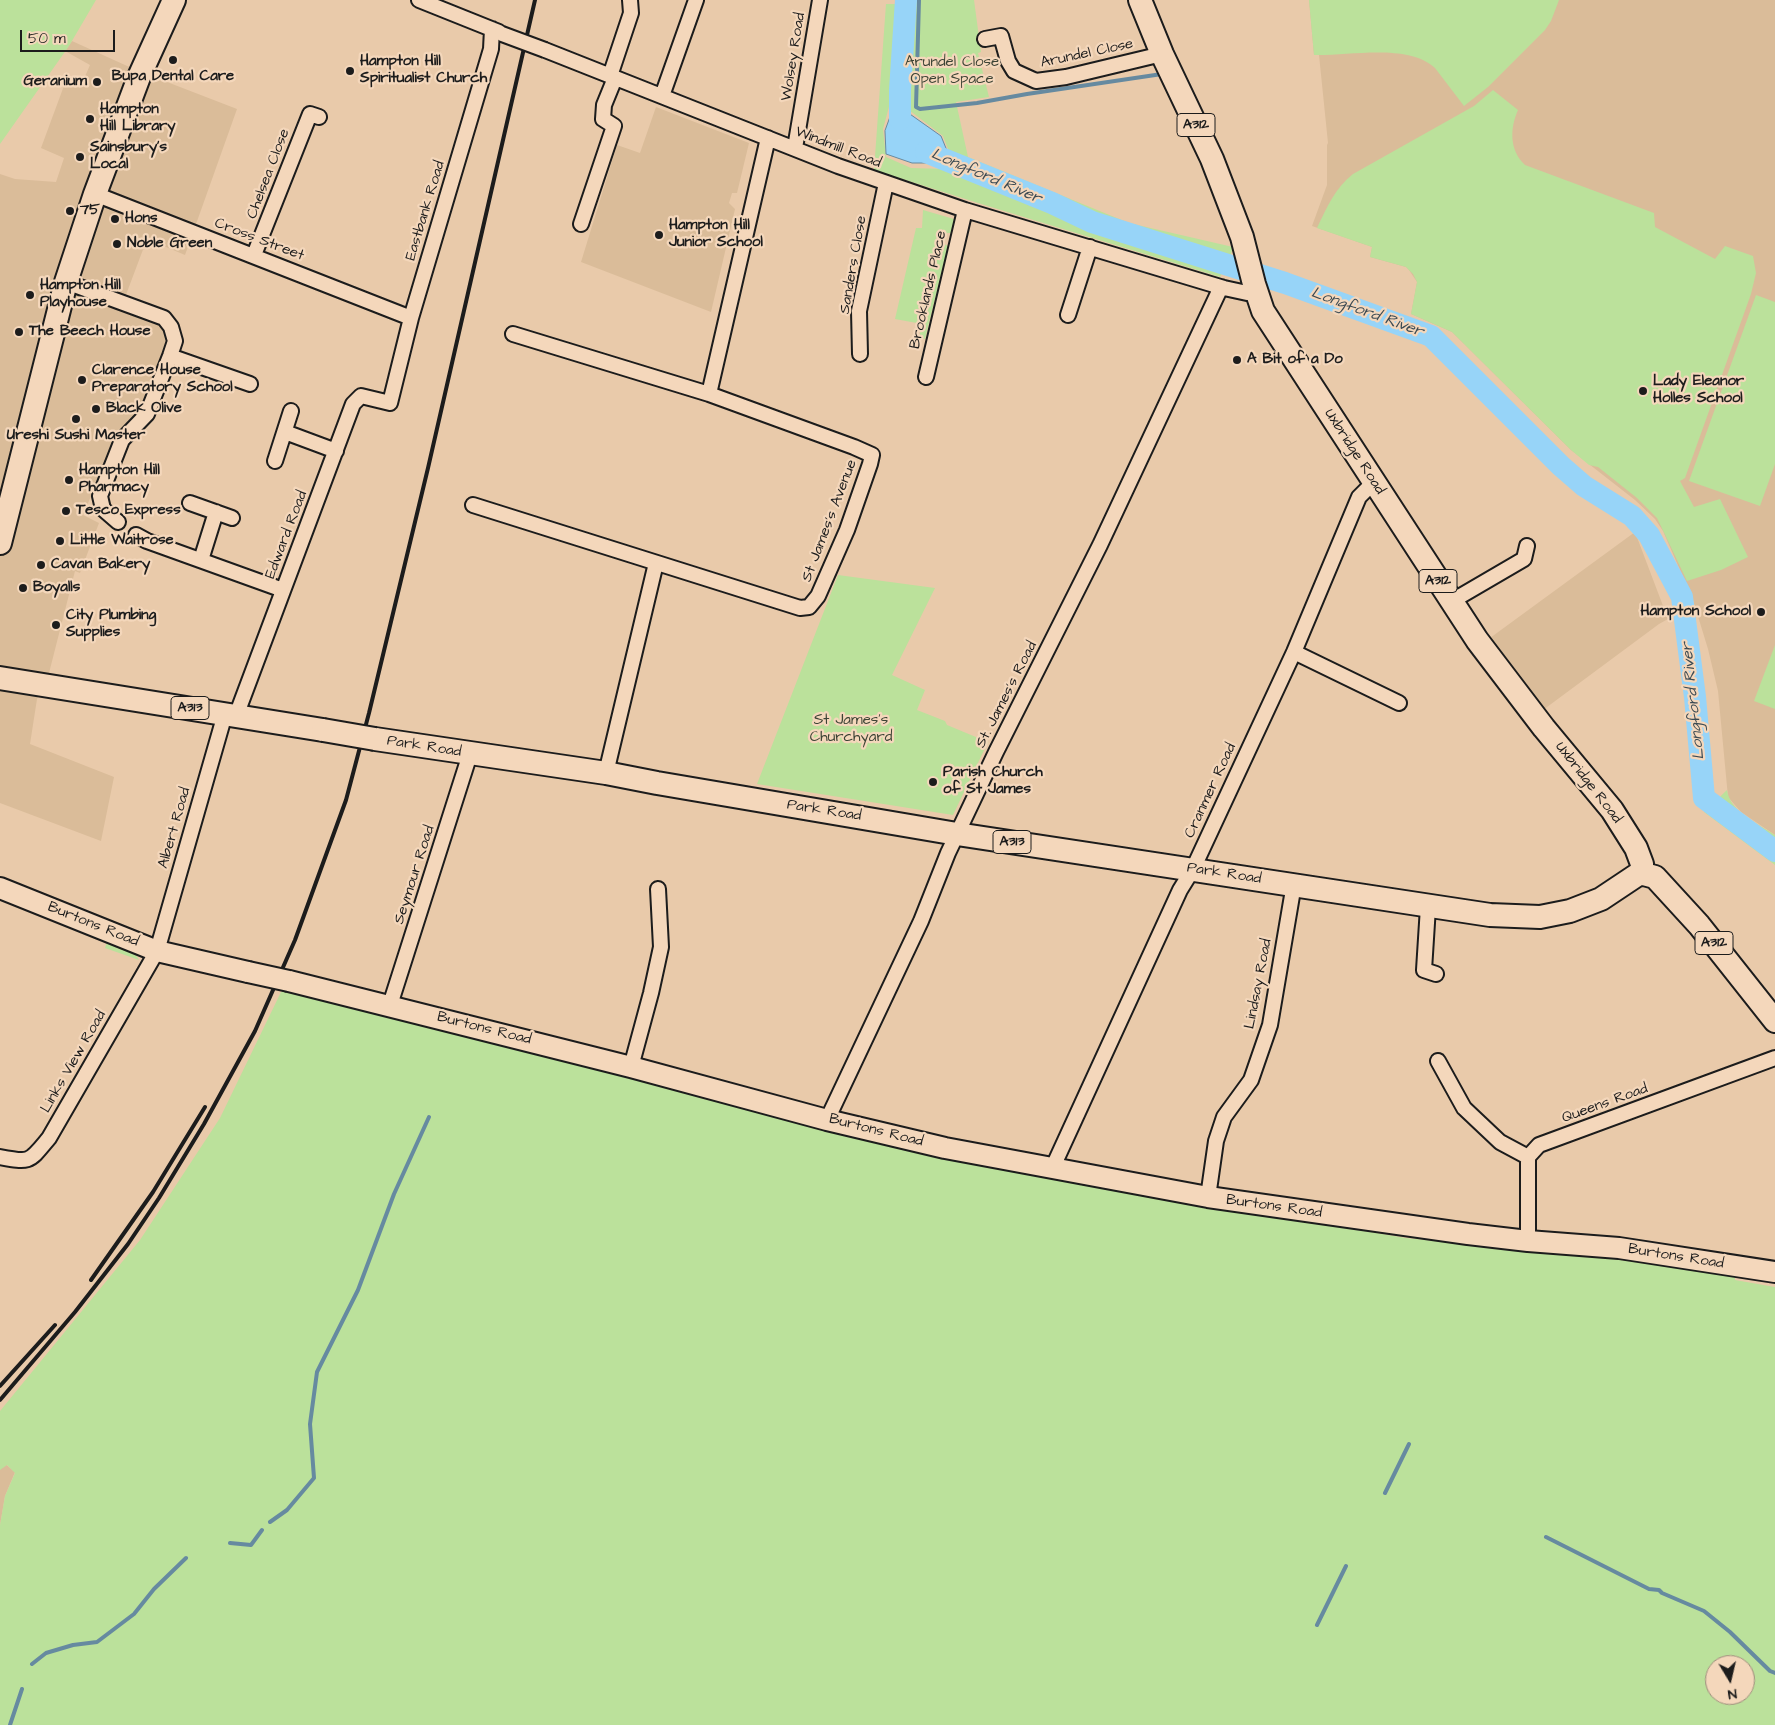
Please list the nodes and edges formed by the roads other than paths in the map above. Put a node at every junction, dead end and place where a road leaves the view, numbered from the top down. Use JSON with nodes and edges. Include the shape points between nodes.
{"nodes":[{"id":1,"x":174,"y":0,"type":"edge"},
{"id":2,"x":418,"y":0,"type":"edge"},
{"id":3,"x":630,"y":0,"type":"edge"},
{"id":4,"x":696,"y":0,"type":"edge"},
{"id":5,"x":820,"y":0,"type":"edge"},
{"id":6,"x":1140,"y":0,"type":"edge"},
{"id":7,"x":497,"y":32,"type":"junction"},
{"id":8,"x":985,"y":39,"type":"dead end"},
{"id":9,"x":1162,"y":54,"type":"junction"},
{"id":10,"x":612,"y":77,"type":"junction"},
{"id":11,"x":662,"y":96,"type":"junction"},
{"id":12,"x":319,"y":117,"type":"dead end"},
{"id":13,"x":768,"y":138,"type":"junction"},
{"id":14,"x":795,"y":148,"type":"junction"},
{"id":15,"x":886,"y":183,"type":"junction"},
{"id":16,"x":95,"y":194,"type":"junction"},
{"id":17,"x":965,"y":210,"type":"junction"},
{"id":18,"x":581,"y":224,"type":"dead end"},
{"id":19,"x":1090,"y":247,"type":"junction"},
{"id":20,"x":254,"y":255,"type":"junction"},
{"id":21,"x":66,"y":282,"type":"junction"},
{"id":22,"x":1221,"y":287,"type":"junction"},
{"id":23,"x":1255,"y":288,"type":"junction"},
{"id":24,"x":1068,"y":315,"type":"dead end"},
{"id":25,"x":411,"y":318,"type":"junction"},
{"id":26,"x":513,"y":334,"type":"dead end"},
{"id":27,"x":860,"y":354,"type":"dead end"},
{"id":28,"x":170,"y":356,"type":"junction"},
{"id":29,"x":926,"y":377,"type":"dead end"},
{"id":30,"x":250,"y":384,"type":"dead end"},
{"id":31,"x":709,"y":394,"type":"junction"},
{"id":32,"x":390,"y":403,"type":"joint"},
{"id":33,"x":291,"y":411,"type":"dead end"},
{"id":34,"x":285,"y":432,"type":"junction"},
{"id":35,"x":336,"y":450,"type":"junction"},
{"id":36,"x":275,"y":461,"type":"dead end"},
{"id":37,"x":1373,"y":483,"type":"junction"},
{"id":38,"x":190,"y":503,"type":"dead end"},
{"id":39,"x":473,"y":505,"type":"dead end"},
{"id":40,"x":216,"y":512,"type":"junction"},
{"id":41,"x":232,"y":518,"type":"dead end"},
{"id":42,"x":118,"y":522,"type":"dead end"},
{"id":43,"x":136,"y":535,"type":"dead end"},
{"id":44,"x":0,"y":543,"type":"edge"},
{"id":45,"x":1527,"y":546,"type":"dead end"},
{"id":46,"x":201,"y":560,"type":"junction"},
{"id":47,"x":656,"y":563,"type":"junction"},
{"id":48,"x":283,"y":590,"type":"junction"},
{"id":49,"x":1452,"y":601,"type":"junction"},
{"id":50,"x":1294,"y":652,"type":"junction"},
{"id":51,"x":0,"y":678,"type":"edge"},
{"id":52,"x":1399,"y":703,"type":"dead end"},
{"id":53,"x":230,"y":715,"type":"junction"},
{"id":54,"x":470,"y":754,"type":"junction"},
{"id":55,"x":606,"y":773,"type":"junction"},
{"id":56,"x":957,"y":834,"type":"junction"},
{"id":57,"x":1193,"y":869,"type":"junction"},
{"id":58,"x":1643,"y":870,"type":"junction"},
{"id":59,"x":1294,"y":884,"type":"junction"},
{"id":60,"x":0,"y":888,"type":"edge"},
{"id":61,"x":658,"y":889,"type":"dead end"},
{"id":62,"x":1428,"y":907,"type":"junction"},
{"id":63,"x":157,"y":952,"type":"junction"},
{"id":64,"x":1436,"y":974,"type":"dead end"},
{"id":65,"x":390,"y":1005,"type":"junction"},
{"id":66,"x":1775,"y":1021,"type":"edge"},
{"id":67,"x":1775,"y":1058,"type":"edge"},
{"id":68,"x":1438,"y":1061,"type":"dead end"},
{"id":69,"x":631,"y":1067,"type":"junction"},
{"id":70,"x":827,"y":1120,"type":"junction"},
{"id":71,"x":0,"y":1157,"type":"edge"},
{"id":72,"x":1528,"y":1157,"type":"junction"},
{"id":73,"x":1052,"y":1169,"type":"junction"},
{"id":74,"x":1208,"y":1197,"type":"junction"},
{"id":75,"x":1528,"y":1240,"type":"junction"},
{"id":76,"x":1775,"y":1272,"type":"edge"}],
"edges":[{"from":1,"to":16,"type":"main road","via":[[139,77]]},
{"from":2,"to":7,"type":"street","name":"Windmill Road"},
{"from":3,"to":10,"type":"street","via":[[631,13]]},
{"from":4,"to":11,"type":"street"},
{"from":5,"to":14,"type":"street","name":"Wolsey Road"},
{"from":6,"to":9,"type":"main road","name":"Uxbridge Road","number":"A312"},
{"from":7,"to":10,"type":"street","name":"Windmill Road","bridge":true},
{"from":7,"to":25,"type":"street","name":"Eastbank Road"},
{"from":8,"to":9,"type":"street","name":"Arundel Close","via":[[1001,36],[1014,71],[1036,81]]},
{"from":9,"to":23,"type":"main road","name":"Uxbridge Road","number":"A312","via":[[1212,159],[1242,237]]},
{"from":10,"to":11,"type":"street","name":"Windmill Road"},
{"from":10,"to":18,"type":"street","via":[[603,119],[614,126]]},
{"from":11,"to":13,"type":"street","name":"Windmill Road"},
{"from":12,"to":20,"type":"street","name":"Chelsea Close","via":[[310,114]]},
{"from":13,"to":14,"type":"street","name":"Windmill Road"},
{"from":13,"to":31,"type":"street"},
{"from":14,"to":15,"type":"street","name":"Windmill Road"},
{"from":15,"to":17,"type":"street","name":"Windmill Road"},
{"from":15,"to":27,"type":"street","name":"Sanders Close","via":[[860,311]]},
{"from":16,"to":20,"type":"street","name":"Cross Street"},
{"from":16,"to":21,"type":"main road"},
{"from":17,"to":19,"type":"street","name":"Windmill Road"},
{"from":17,"to":29,"type":"street","name":"Brooklands Place"},
{"from":19,"to":22,"type":"street","name":"Windmill Road"},
{"from":19,"to":24,"type":"street"},
{"from":20,"to":25,"type":"street","name":"Cross Street"},
{"from":21,"to":28,"type":"street","via":[[164,318],[175,341]]},
{"from":21,"to":44,"type":"main road"},
{"from":22,"to":23,"type":"street","name":"Windmill Road","via":[[1246,293]]},
{"from":22,"to":56,"type":"street","name":"St. James's Road","via":[[1100,545]]},
{"from":23,"to":37,"type":"main road","name":"Uxbridge Road","number":"A312","via":[[1263,311]]},
{"from":25,"to":32,"type":"street","name":"Eastbank Road"},
{"from":26,"to":31,"type":"street","name":"St James's Avenue"},
{"from":28,"to":30,"type":"street"},
{"from":28,"to":42,"type":"street","via":[[147,414],[122,440],[100,496],[103,509]]},
{"from":31,"to":47,"type":"street","name":"St James's Avenue","via":[[866,452],[872,455],[868,472],[847,530],[818,596],[809,607],[800,608]]},
{"from":32,"to":35,"type":"street","name":"Edward Road","via":[[361,396],[353,404]]},
{"from":33,"to":34,"type":"street"},
{"from":34,"to":35,"type":"street"},
{"from":34,"to":36,"type":"street"},
{"from":35,"to":48,"type":"street","name":"Edward Road"},
{"from":37,"to":49,"type":"main road","name":"Uxbridge Road","number":"A312"},
{"from":37,"to":50,"type":"street","name":"Cranmer Road","via":[[1359,497]]},
{"from":38,"to":40,"type":"street"},
{"from":39,"to":47,"type":"street","name":"St James's Avenue"},
{"from":40,"to":41,"type":"street"},
{"from":40,"to":46,"type":"street"},
{"from":43,"to":46,"type":"street"},
{"from":45,"to":49,"type":"street","via":[[1524,559]]},
{"from":46,"to":48,"type":"street"},
{"from":47,"to":55,"type":"street"},
{"from":48,"to":53,"type":"street","name":"Edward Road"},
{"from":49,"to":58,"type":"main road","name":"Uxbridge Road","number":"A312","via":[[1477,640],[1544,728],[1612,810],[1636,848]]},
{"from":50,"to":52,"type":"street"},
{"from":50,"to":57,"type":"street","name":"Cranmer Road"},
{"from":51,"to":53,"type":"main road","name":"Park Road","number":"A313"},
{"from":53,"to":54,"type":"main road","name":"Park Road","number":"A313","bridge":true},
{"from":53,"to":63,"type":"street","name":"Albert Road"},
{"from":54,"to":55,"type":"main road","name":"Park Road","number":"A313"},
{"from":54,"to":65,"type":"street","name":"Seymour Road"},
{"from":55,"to":56,"type":"main road","name":"Park Road","number":"A313"},
{"from":56,"to":57,"type":"main road","name":"Park Road","number":"A313"},
{"from":56,"to":70,"type":"street","name":"St. James's Road","via":[[921,921]]},
{"from":57,"to":59,"type":"main road","name":"Park Road","number":"A313"},
{"from":57,"to":73,"type":"street","name":"Cranmer Road","via":[[1180,890]]},
{"from":58,"to":62,"type":"main road","name":"Park Road","number":"A313","via":[[1601,899],[1570,911],[1540,917]]},
{"from":58,"to":66,"type":"main road","number":"A312","via":[[1656,877],[1700,925]]},
{"from":59,"to":62,"type":"main road","name":"Park Road","number":"A313"},
{"from":59,"to":74,"type":"street","name":"Lindsay Road","via":[[1270,1025],[1251,1080],[1224,1117],[1216,1142]]},
{"from":60,"to":63,"type":"street","name":"Burtons Road"},
{"from":61,"to":69,"type":"street","via":[[661,947]]},
{"from":62,"to":64,"type":"street","via":[[1424,970]]},
{"from":63,"to":65,"type":"street","name":"Burtons Road","bridge":true},
{"from":63,"to":71,"type":"street","name":"Links View Road","via":[[49,1138],[34,1157],[22,1161]]},
{"from":65,"to":69,"type":"street","name":"Burtons Road"},
{"from":67,"to":72,"type":"street","name":"Queens Road","via":[[1539,1145]]},
{"from":68,"to":72,"type":"street","via":[[1464,1108],[1500,1142]]},
{"from":69,"to":70,"type":"street","name":"Burtons Road"},
{"from":70,"to":73,"type":"street","name":"Burtons Road"},
{"from":72,"to":75,"type":"street"},
{"from":73,"to":74,"type":"street","name":"Burtons Road"},
{"from":74,"to":75,"type":"street","name":"Burtons Road"},
{"from":75,"to":76,"type":"street","name":"Burtons Road","via":[[1619,1248]]}]}
